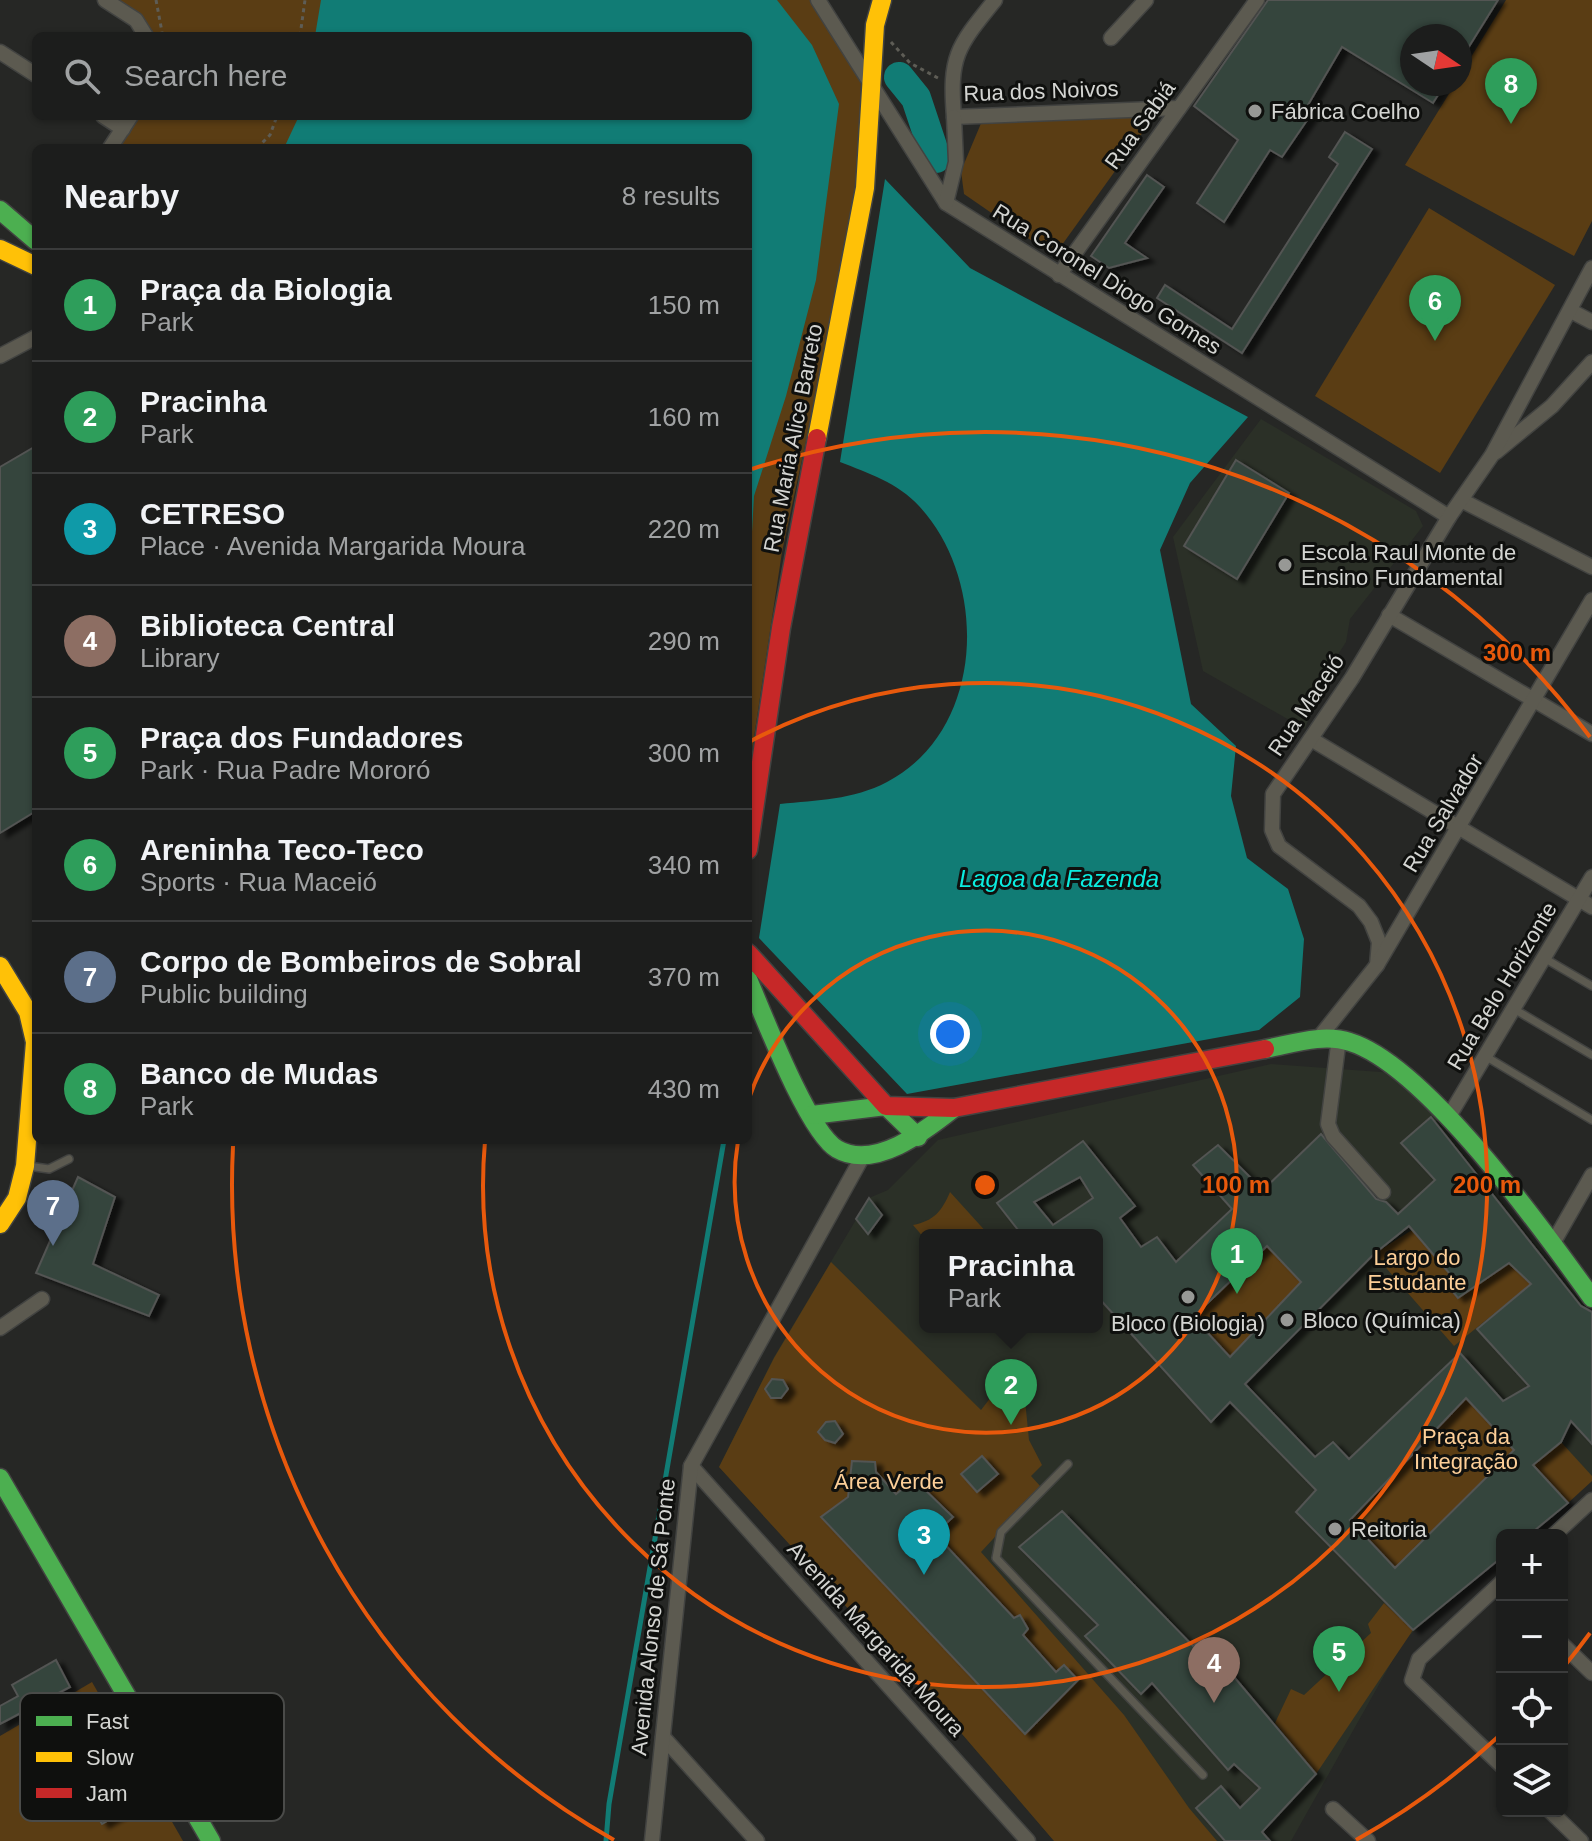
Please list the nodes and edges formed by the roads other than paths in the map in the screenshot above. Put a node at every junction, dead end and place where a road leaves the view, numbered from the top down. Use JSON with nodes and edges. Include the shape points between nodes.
{"nodes":[{"id":1,"x":105,"y":0,"type":"edge"},
{"id":2,"x":818,"y":0,"type":"edge"},
{"id":3,"x":882,"y":0,"type":"edge"},
{"id":4,"x":995,"y":0,"type":"edge"},
{"id":5,"x":1146,"y":0,"type":"edge"},
{"id":6,"x":1257,"y":0,"type":"edge"},
{"id":7,"x":144,"y":32,"type":"edge"},
{"id":8,"x":1111,"y":38,"type":"dead end"},
{"id":9,"x":0,"y":52,"type":"edge"},
{"id":10,"x":32,"y":72,"type":"edge"},
{"id":11,"x":870,"y":83,"type":"junction"},
{"id":12,"x":1179,"y":108,"type":"junction"},
{"id":13,"x":954,"y":117,"type":"junction"},
{"id":14,"x":127,"y":122,"type":"edge"},
{"id":15,"x":113,"y":144,"type":"edge"},
{"id":16,"x":946,"y":203,"type":"junction"},
{"id":17,"x":0,"y":210,"type":"edge"},
{"id":18,"x":32,"y":239,"type":"edge"},
{"id":19,"x":32,"y":244,"type":"edge"},
{"id":20,"x":1,"y":249,"type":"edge"},
{"id":21,"x":32,"y":264,"type":"edge"},
{"id":22,"x":1592,"y":268,"type":"edge"},
{"id":23,"x":1059,"y":275,"type":"junction"},
{"id":24,"x":1571,"y":311,"type":"junction"},
{"id":25,"x":1592,"y":322,"type":"edge"},
{"id":26,"x":32,"y":339,"type":"edge"},
{"id":27,"x":0,"y":356,"type":"edge"},
{"id":28,"x":1592,"y":362,"type":"edge"},
{"id":29,"x":1492,"y":455,"type":"junction"},
{"id":30,"x":1461,"y":500,"type":"junction"},
{"id":31,"x":1449,"y":517,"type":"junction"},
{"id":32,"x":1592,"y":567,"type":"edge"},
{"id":33,"x":1592,"y":600,"type":"edge"},
{"id":34,"x":1389,"y":615,"type":"junction"},
{"id":35,"x":1536,"y":700,"type":"junction"},
{"id":36,"x":1592,"y":734,"type":"edge"},
{"id":37,"x":1311,"y":739,"type":"junction"},
{"id":38,"x":752,"y":823,"type":"edge"},
{"id":39,"x":1460,"y":826,"type":"junction"},
{"id":40,"x":1592,"y":877,"type":"edge"},
{"id":41,"x":1586,"y":903,"type":"edge"},
{"id":42,"x":752,"y":957,"type":"edge"},
{"id":43,"x":1544,"y":958,"type":"junction"},
{"id":44,"x":1377,"y":965,"type":"junction"},
{"id":45,"x":0,"y":966,"type":"edge"},
{"id":46,"x":1592,"y":986,"type":"edge"},
{"id":47,"x":752,"y":988,"type":"edge"},
{"id":48,"x":1514,"y":1009,"type":"junction"},
{"id":49,"x":32,"y":1027,"type":"edge"},
{"id":50,"x":1339,"y":1038,"type":"junction"},
{"id":51,"x":1318,"y":1039,"type":"junction"},
{"id":52,"x":1592,"y":1055,"type":"edge"},
{"id":53,"x":1485,"y":1056,"type":"junction"},
{"id":54,"x":886,"y":1106,"type":"junction"},
{"id":55,"x":954,"y":1108,"type":"junction"},
{"id":56,"x":812,"y":1115,"type":"junction"},
{"id":57,"x":32,"y":1118,"type":"edge"},
{"id":58,"x":1448,"y":1118,"type":"junction"},
{"id":59,"x":1592,"y":1120,"type":"edge"},
{"id":60,"x":918,"y":1137,"type":"junction"},
{"id":61,"x":864,"y":1154,"type":"junction"},
{"id":62,"x":69,"y":1159,"type":"dead end"},
{"id":63,"x":25,"y":1166,"type":"junction"},
{"id":64,"x":1592,"y":1175,"type":"edge"},
{"id":65,"x":1383,"y":1192,"type":"dead end"},
{"id":66,"x":0,"y":1224,"type":"edge"},
{"id":67,"x":1553,"y":1243,"type":"junction"},
{"id":68,"x":1592,"y":1298,"type":"edge"},
{"id":69,"x":42,"y":1299,"type":"dead end"},
{"id":70,"x":0,"y":1328,"type":"edge"},
{"id":71,"x":1068,"y":1464,"type":"dead end"},
{"id":72,"x":691,"y":1466,"type":"junction"},
{"id":73,"x":0,"y":1478,"type":"edge"},
{"id":74,"x":1592,"y":1500,"type":"edge"},
{"id":75,"x":1561,"y":1529,"type":"edge"},
{"id":76,"x":1496,"y":1588,"type":"edge"},
{"id":77,"x":1568,"y":1650,"type":"edge"},
{"id":78,"x":1592,"y":1673,"type":"edge"},
{"id":79,"x":125,"y":1693,"type":"edge"},
{"id":80,"x":663,"y":1737,"type":"junction"},
{"id":81,"x":1496,"y":1760,"type":"edge"},
{"id":82,"x":1203,"y":1775,"type":"dead end"},
{"id":83,"x":1333,"y":1809,"type":"dead end"},
{"id":84,"x":1556,"y":1817,"type":"edge"},
{"id":85,"x":199,"y":1821,"type":"edge"},
{"id":86,"x":211,"y":1841,"type":"edge"},
{"id":87,"x":652,"y":1841,"type":"edge"},
{"id":88,"x":757,"y":1841,"type":"edge"},
{"id":89,"x":1028,"y":1841,"type":"edge"},
{"id":90,"x":1368,"y":1841,"type":"edge"},
{"id":91,"x":1581,"y":1841,"type":"edge"}],
"edges":[{"from":1,"to":7,"type":"street","via":[[136,20]]},
{"from":2,"to":11,"type":"street","name":"Rua Coronel Diogo Gomes"},
{"from":3,"to":11,"type":"main road","name":"Rua Maria Alice Barreto"},
{"from":4,"to":13,"type":"street","name":"Rua dos Noivos","via":[[952,67]]},
{"from":5,"to":8,"type":"street"},
{"from":6,"to":12,"type":"street","name":"Rua Sabiá"},
{"from":9,"to":10,"type":"street"},
{"from":11,"to":16,"type":"street","name":"Rua Coronel Diogo Gomes"},
{"from":11,"to":38,"type":"main road","name":"Rua Maria Alice Barreto","via":[[865,188],[781,628]]},
{"from":12,"to":13,"type":"street","name":"Rua dos Noivos"},
{"from":12,"to":23,"type":"street","name":"Rua Sabiá"},
{"from":13,"to":16,"type":"street","via":[[956,162]]},
{"from":14,"to":15,"type":"street"},
{"from":16,"to":23,"type":"street","name":"Rua Coronel Diogo Gomes"},
{"from":17,"to":18,"type":"main road"},
{"from":19,"to":20,"type":"main road"},
{"from":20,"to":21,"type":"main road"},
{"from":22,"to":24,"type":"street","name":"Rua Maceió"},
{"from":23,"to":31,"type":"street","name":"Rua Coronel Diogo Gomes"},
{"from":24,"to":25,"type":"street"},
{"from":24,"to":29,"type":"street","name":"Rua Maceió"},
{"from":26,"to":27,"type":"street"},
{"from":28,"to":29,"type":"street","name":"Rua Maceió","via":[[1552,406]]},
{"from":29,"to":30,"type":"street","name":"Rua Maceió"},
{"from":30,"to":31,"type":"street","name":"Rua Maceió"},
{"from":30,"to":32,"type":"street"},
{"from":31,"to":34,"type":"street","name":"Rua Maceió"},
{"from":33,"to":35,"type":"street","name":"Rua Salvador"},
{"from":34,"to":35,"type":"street"},
{"from":34,"to":37,"type":"street","name":"Rua Maceió"},
{"from":35,"to":36,"type":"street"},
{"from":35,"to":39,"type":"street","name":"Rua Salvador"},
{"from":37,"to":39,"type":"street"},
{"from":37,"to":44,"type":"street","name":"Rua Maceió","via":[[1273,794],[1272,830],[1289,857],[1359,906],[1379,942]]},
{"from":39,"to":41,"type":"street"},
{"from":39,"to":44,"type":"street","name":"Rua Salvador"},
{"from":40,"to":41,"type":"street","name":"Rua Belo Horizonte"},
{"from":41,"to":43,"type":"street","name":"Rua Belo Horizonte"},
{"from":42,"to":54,"type":"main road"},
{"from":43,"to":46,"type":"lane"},
{"from":43,"to":48,"type":"street","name":"Rua Belo Horizonte"},
{"from":44,"to":51,"type":"street","name":"Rua Salvador"},
{"from":45,"to":49,"type":"main road"},
{"from":47,"to":56,"type":"main road"},
{"from":48,"to":52,"type":"lane"},
{"from":48,"to":53,"type":"street","name":"Rua Belo Horizonte"},
{"from":50,"to":51,"type":"main road"},
{"from":50,"to":58,"type":"main road","via":[[1385,1059]]},
{"from":50,"to":65,"type":"street","via":[[1328,1124]]},
{"from":51,"to":55,"type":"main road"},
{"from":53,"to":58,"type":"street","name":"Rua Belo Horizonte"},
{"from":53,"to":59,"type":"lane"},
{"from":54,"to":55,"type":"main road"},
{"from":54,"to":56,"type":"main road"},
{"from":54,"to":60,"type":"main road"},
{"from":55,"to":60,"type":"main road"},
{"from":56,"to":61,"type":"main road","via":[[830,1144]]},
{"from":57,"to":63,"type":"main road"},
{"from":58,"to":67,"type":"main road"},
{"from":60,"to":61,"type":"main road"},
{"from":61,"to":72,"type":"street","name":"Avenida Alonso de Sá Ponte"},
{"from":62,"to":63,"type":"lane","via":[[49,1169]]},
{"from":63,"to":66,"type":"main road","via":[[17,1198]]},
{"from":64,"to":67,"type":"street"},
{"from":67,"to":68,"type":"main road"},
{"from":69,"to":70,"type":"street"},
{"from":71,"to":82,"type":"lane","via":[[1001,1532],[996,1558]]},
{"from":72,"to":80,"type":"street","name":"Avenida Alonso de Sá Ponte"},
{"from":72,"to":89,"type":"street","name":"Avenida Margarida Moura"},
{"from":73,"to":79,"type":"main road"},
{"from":74,"to":75,"type":"street"},
{"from":76,"to":81,"type":"street","via":[[1419,1659],[1412,1680]]},
{"from":77,"to":78,"type":"street"},
{"from":80,"to":87,"type":"street","name":"Avenida Alonso de Sá Ponte"},
{"from":80,"to":88,"type":"street"},
{"from":83,"to":90,"type":"street"},
{"from":84,"to":91,"type":"street"},
{"from":85,"to":86,"type":"main road"}]}
